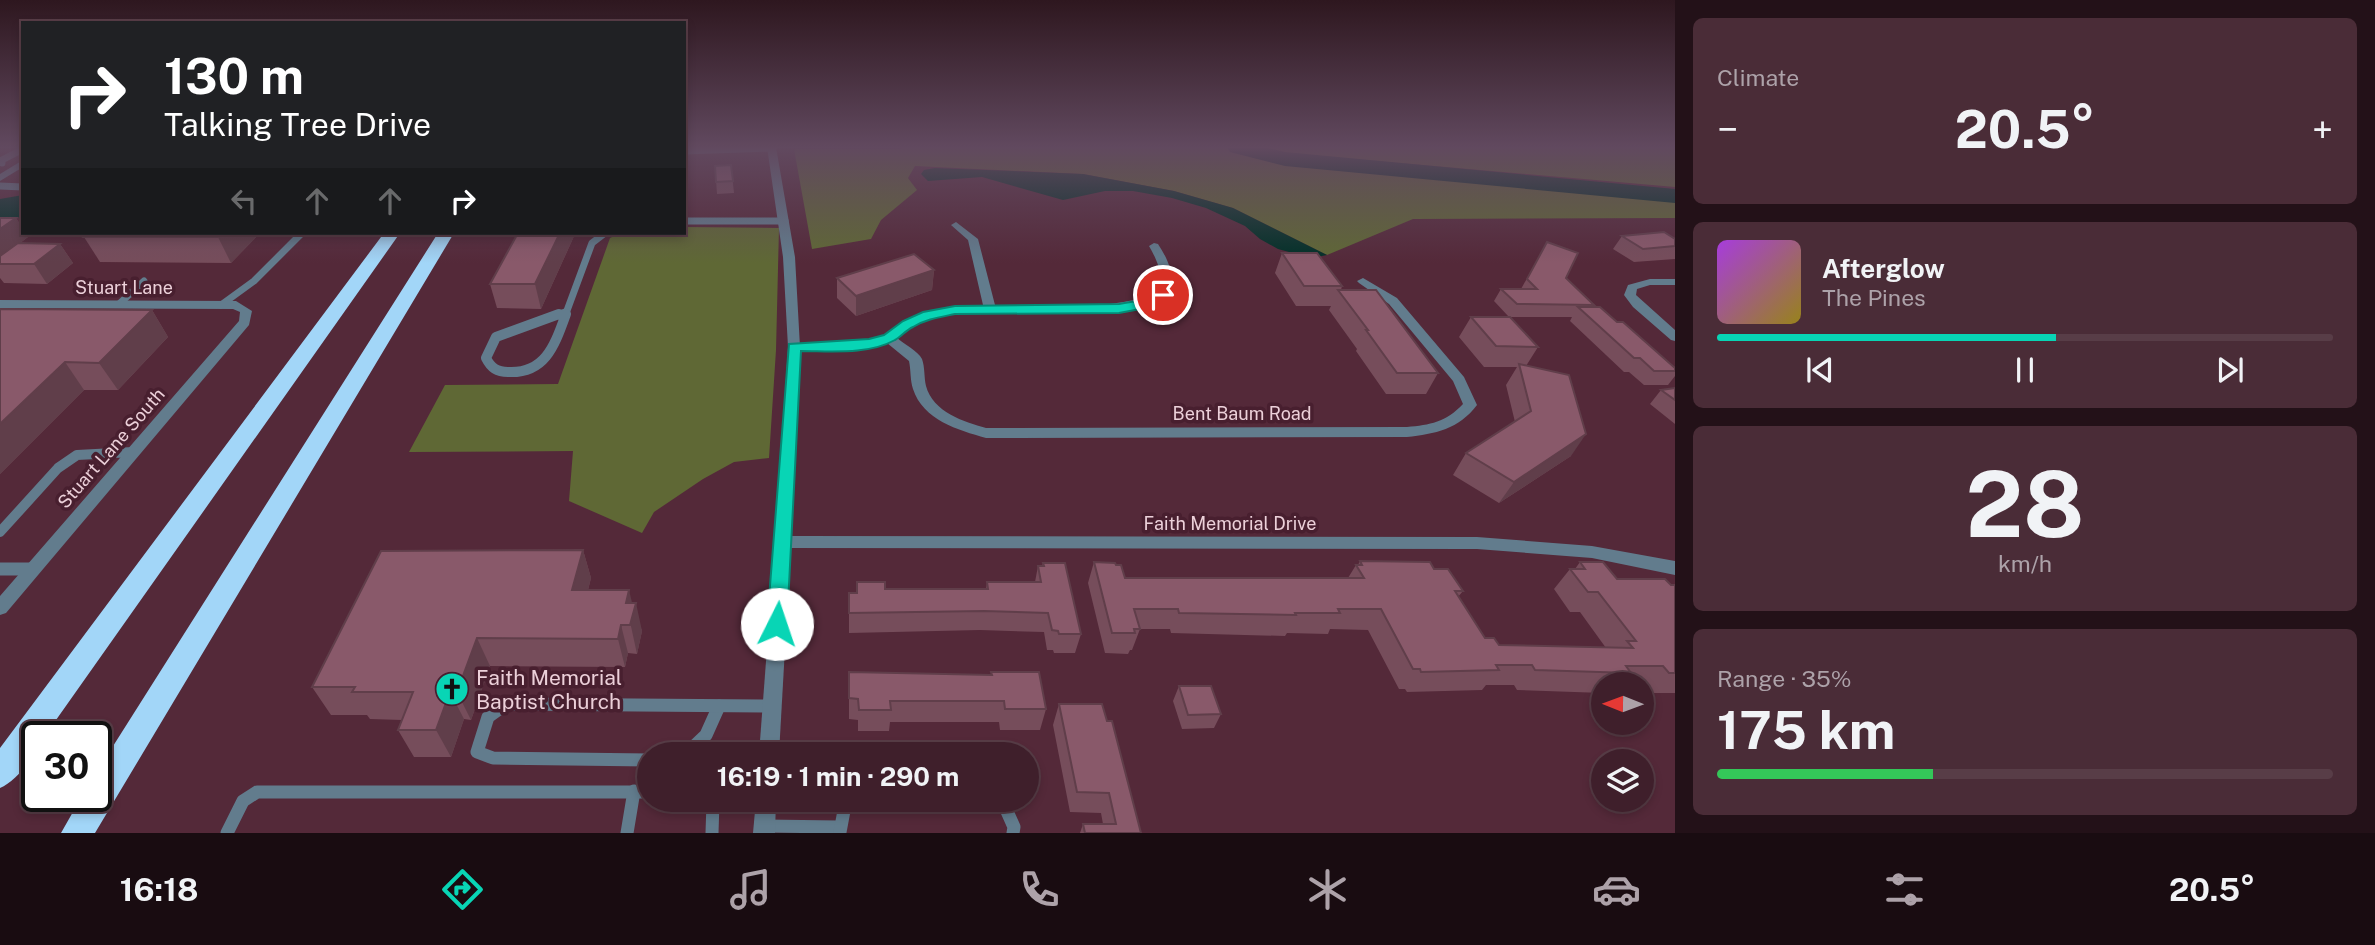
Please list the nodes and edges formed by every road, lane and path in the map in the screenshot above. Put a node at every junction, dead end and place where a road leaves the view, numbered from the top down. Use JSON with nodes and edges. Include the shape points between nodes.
{"nodes":[{"id":1,"x":0,"y":186,"type":"edge"},
{"id":2,"x":778,"y":186,"type":"edge"},
{"id":3,"x":21,"y":187,"type":"edge"},
{"id":4,"x":785,"y":221,"type":"junction"},
{"id":5,"x":686,"y":222,"type":"edge"},
{"id":6,"x":956,"y":225,"type":"dead end"},
{"id":7,"x":300,"y":235,"type":"edge"},
{"id":8,"x":391,"y":235,"type":"edge"},
{"id":9,"x":445,"y":235,"type":"edge"},
{"id":10,"x":602,"y":235,"type":"edge"},
{"id":11,"x":1154,"y":246,"type":"dead end"},
{"id":12,"x":144,"y":281,"type":"dead end"},
{"id":13,"x":1363,"y":281,"type":"dead end"},
{"id":14,"x":1675,"y":282,"type":"edge"},
{"id":15,"x":0,"y":304,"type":"edge"},
{"id":16,"x":119,"y":304,"type":"junction"},
{"id":17,"x":221,"y":305,"type":"junction"},
{"id":18,"x":990,"y":308,"type":"junction"},
{"id":19,"x":246,"y":311,"type":"joint"},
{"id":20,"x":565,"y":312,"type":"junction"},
{"id":21,"x":1675,"y":337,"type":"edge"},
{"id":22,"x":889,"y":338,"type":"junction"},
{"id":23,"x":794,"y":347,"type":"junction"},
{"id":24,"x":133,"y":452,"type":"junction"},
{"id":25,"x":0,"y":531,"type":"edge"},
{"id":26,"x":783,"y":542,"type":"junction"},
{"id":27,"x":1675,"y":568,"type":"edge"},
{"id":28,"x":0,"y":569,"type":"edge"},
{"id":29,"x":34,"y":569,"type":"junction"},
{"id":30,"x":0,"y":608,"type":"edge"},
{"id":31,"x":719,"y":706,"type":"junction"},
{"id":32,"x":772,"y":706,"type":"junction"},
{"id":33,"x":699,"y":742,"type":"edge"},
{"id":34,"x":770,"y":742,"type":"edge"},
{"id":35,"x":637,"y":760,"type":"edge"},
{"id":36,"x":0,"y":773,"type":"edge"},
{"id":37,"x":637,"y":792,"type":"edge"},
{"id":38,"x":637,"y":806,"type":"edge"},
{"id":39,"x":713,"y":812,"type":"edge"},
{"id":40,"x":844,"y":812,"type":"edge"},
{"id":41,"x":1007,"y":812,"type":"edge"},
{"id":42,"x":764,"y":829,"type":"edge"},
{"id":43,"x":840,"y":830,"type":"edge"},
{"id":44,"x":77,"y":833,"type":"edge"},
{"id":45,"x":228,"y":833,"type":"edge"},
{"id":46,"x":627,"y":833,"type":"edge"},
{"id":47,"x":712,"y":833,"type":"edge"},
{"id":48,"x":1013,"y":833,"type":"edge"}],
"edges":[{"from":1,"to":3,"type":"lane"},
{"from":2,"to":4,"type":"street"},
{"from":4,"to":5,"type":"lane"},
{"from":4,"to":23,"type":"street"},
{"from":6,"to":18,"type":"street","via":[[973,239]]},
{"from":7,"to":17,"type":"lane","via":[[254,281]]},
{"from":8,"to":36,"type":"highway"},
{"from":9,"to":44,"type":"highway"},
{"from":10,"to":20,"type":"lane","via":[[592,243]]},
{"from":11,"to":18,"type":"street","via":[[1167,268],[1169,282],[1163,295],[1146,304],[1119,309]]},
{"from":12,"to":16,"type":"lane"},
{"from":13,"to":22,"type":"street","name":"Bent Baum Road","via":[[1393,301],[1459,380],[1470,405],[1455,422],[1407,432],[986,433],[958,426],[938,413],[920,390],[915,359]]},
{"from":14,"to":21,"type":"street","via":[[1632,287],[1630,295]]},
{"from":15,"to":16,"type":"street","name":"Stuart Lane"},
{"from":16,"to":17,"type":"street","name":"Stuart Lane"},
{"from":17,"to":19,"type":"street","name":"Stuart Lane","via":[[236,305]]},
{"from":18,"to":22,"type":"street","via":[[928,315]]},
{"from":19,"to":24,"type":"street","name":"Stuart Lane South","via":[[245,322]]},
{"from":20,"to":20,"type":"lane","via":[[552,351],[539,366],[519,373],[491,368],[485,358],[496,337]]},
{"from":22,"to":23,"type":"street","via":[[850,346]]},
{"from":23,"to":26,"type":"street"},
{"from":24,"to":25,"type":"lane","via":[[77,455],[58,468]]},
{"from":24,"to":29,"type":"street","name":"Stuart Lane South"},
{"from":26,"to":27,"type":"street","name":"Faith Memorial Drive","via":[[1518,544]]},
{"from":26,"to":32,"type":"street"},
{"from":28,"to":29,"type":"lane"},
{"from":29,"to":30,"type":"street","name":"Stuart Lane South"},
{"from":31,"to":32,"type":"lane"},
{"from":31,"to":33,"type":"lane"},
{"from":31,"to":35,"type":"lane","via":[[506,704],[488,717],[477,752],[492,758]]},
{"from":32,"to":34,"type":"street"},
{"from":37,"to":45,"type":"lane","via":[[257,792],[243,801]]},
{"from":38,"to":46,"type":"lane"},
{"from":39,"to":47,"type":"lane"},
{"from":40,"to":43,"type":"lane"},
{"from":41,"to":48,"type":"lane"},
{"from":42,"to":43,"type":"lane"}]}
